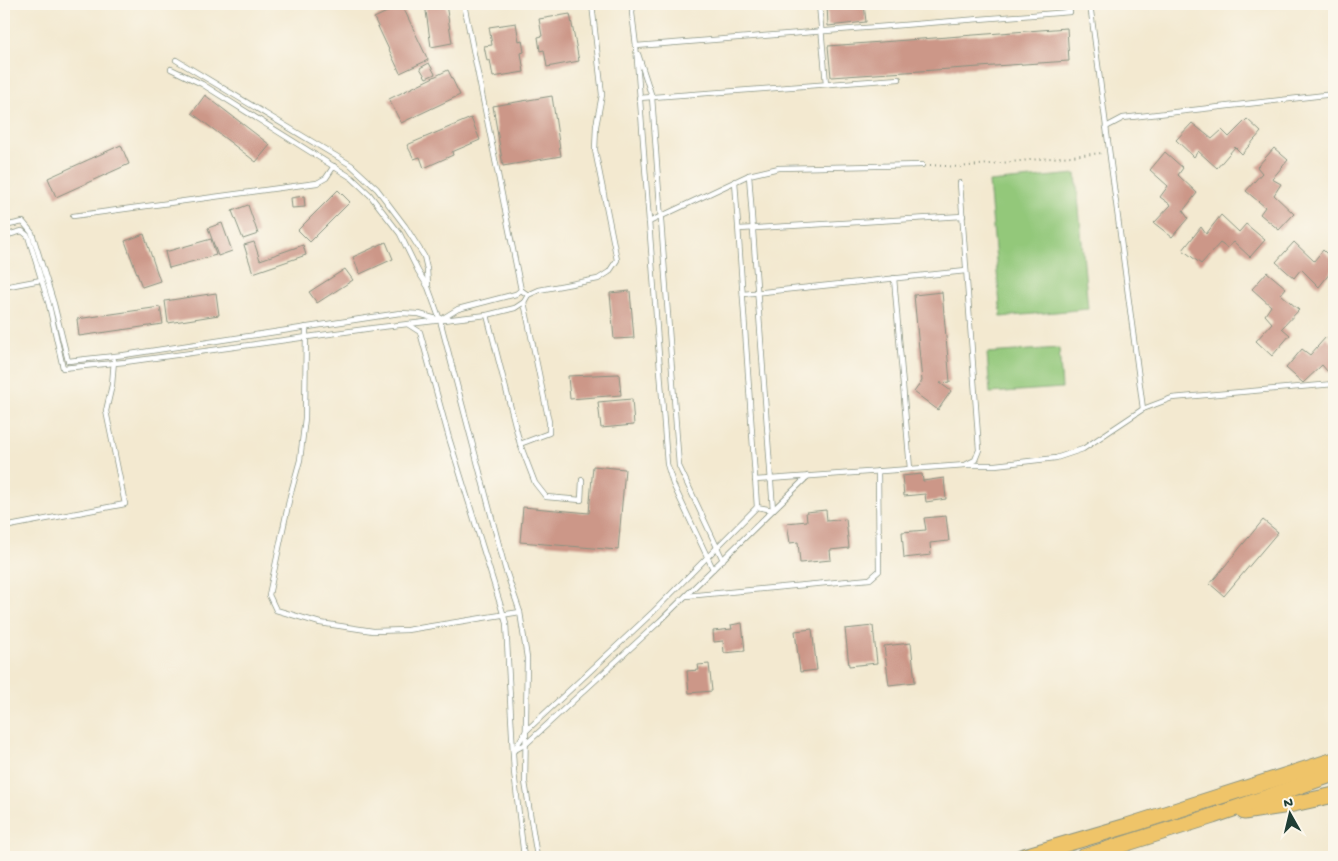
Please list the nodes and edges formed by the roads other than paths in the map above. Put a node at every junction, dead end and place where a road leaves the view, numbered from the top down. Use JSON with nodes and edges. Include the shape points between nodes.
{"nodes":[{"id":1,"x":464,"y":4,"type":"edge"},
{"id":2,"x":592,"y":4,"type":"edge"},
{"id":3,"x":633,"y":4,"type":"edge"},
{"id":4,"x":818,"y":4,"type":"edge"},
{"id":5,"x":1090,"y":4,"type":"edge"},
{"id":6,"x":1070,"y":12,"type":"dead end"},
{"id":7,"x":821,"y":32,"type":"junction"},
{"id":8,"x":636,"y":46,"type":"junction"},
{"id":9,"x":176,"y":60,"type":"dead end"},
{"id":10,"x":171,"y":69,"type":"dead end"},
{"id":11,"x":899,"y":79,"type":"dead end"},
{"id":12,"x":826,"y":84,"type":"junction"},
{"id":13,"x":1334,"y":94,"type":"edge"},
{"id":14,"x":652,"y":97,"type":"junction"},
{"id":15,"x":639,"y":98,"type":"junction"},
{"id":16,"x":1106,"y":127,"type":"junction"},
{"id":17,"x":922,"y":165,"type":"road end"},
{"id":18,"x":334,"y":166,"type":"junction"},
{"id":19,"x":749,"y":176,"type":"junction"},
{"id":20,"x":735,"y":181,"type":"junction"},
{"id":21,"x":960,"y":183,"type":"dead end"},
{"id":22,"x":72,"y":216,"type":"dead end"},
{"id":23,"x":963,"y":216,"type":"junction"},
{"id":24,"x":660,"y":217,"type":"junction"},
{"id":25,"x":649,"y":222,"type":"junction"},
{"id":26,"x":4,"y":226,"type":"edge"},
{"id":27,"x":753,"y":228,"type":"junction"},
{"id":28,"x":739,"y":229,"type":"junction"},
{"id":29,"x":4,"y":236,"type":"edge"},
{"id":30,"x":966,"y":271,"type":"junction"},
{"id":31,"x":894,"y":278,"type":"junction"},
{"id":32,"x":41,"y":280,"type":"junction"},
{"id":33,"x":4,"y":287,"type":"edge"},
{"id":34,"x":428,"y":287,"type":"junction"},
{"id":35,"x":521,"y":290,"type":"junction"},
{"id":36,"x":757,"y":293,"type":"junction"},
{"id":37,"x":743,"y":294,"type":"junction"},
{"id":38,"x":528,"y":295,"type":"junction"},
{"id":39,"x":524,"y":302,"type":"junction"},
{"id":40,"x":487,"y":315,"type":"junction"},
{"id":41,"x":440,"y":320,"type":"junction"},
{"id":42,"x":409,"y":325,"type":"junction"},
{"id":43,"x":306,"y":327,"type":"junction"},
{"id":44,"x":307,"y":337,"type":"junction"},
{"id":45,"x":113,"y":356,"type":"junction"},
{"id":46,"x":114,"y":363,"type":"junction"},
{"id":47,"x":1334,"y":384,"type":"edge"},
{"id":48,"x":1143,"y":409,"type":"junction"},
{"id":49,"x":520,"y":444,"type":"junction"},
{"id":50,"x":966,"y":465,"type":"junction"},
{"id":51,"x":910,"y":469,"type":"junction"},
{"id":52,"x":878,"y":471,"type":"junction"},
{"id":53,"x":808,"y":476,"type":"junction"},
{"id":54,"x":771,"y":479,"type":"junction"},
{"id":55,"x":582,"y":480,"type":"dead end"},
{"id":56,"x":755,"y":480,"type":"junction"},
{"id":57,"x":757,"y":507,"type":"junction"},
{"id":58,"x":773,"y":510,"type":"junction"},
{"id":59,"x":4,"y":527,"type":"edge"},
{"id":60,"x":717,"y":548,"type":"junction"},
{"id":61,"x":707,"y":557,"type":"junction"},
{"id":62,"x":722,"y":560,"type":"junction"},
{"id":63,"x":713,"y":569,"type":"junction"},
{"id":64,"x":686,"y":596,"type":"junction"},
{"id":65,"x":520,"y":612,"type":"junction"},
{"id":66,"x":504,"y":614,"type":"junction"},
{"id":67,"x":526,"y":731,"type":"junction"},
{"id":68,"x":526,"y":744,"type":"junction"},
{"id":69,"x":513,"y":751,"type":"junction"},
{"id":70,"x":1334,"y":760,"type":"edge"},
{"id":71,"x":1334,"y":774,"type":"edge"},
{"id":72,"x":1334,"y":796,"type":"edge"},
{"id":73,"x":1213,"y":816,"type":"junction"},
{"id":74,"x":1110,"y":852,"type":"edge"},
{"id":75,"x":524,"y":857,"type":"edge"},
{"id":76,"x":537,"y":857,"type":"edge"},
{"id":77,"x":1021,"y":857,"type":"edge"},
{"id":78,"x":1083,"y":857,"type":"edge"}],
"edges":[{"from":1,"to":35,"type":"lane"},
{"from":2,"to":38,"type":"lane","via":[[602,95],[594,150],[617,260],[609,272],[598,279]]},
{"from":3,"to":8,"type":"lane"},
{"from":4,"to":7,"type":"lane"},
{"from":5,"to":16,"type":"lane"},
{"from":6,"to":7,"type":"lane"},
{"from":7,"to":8,"type":"lane"},
{"from":7,"to":12,"type":"lane"},
{"from":8,"to":14,"type":"lane"},
{"from":8,"to":15,"type":"lane"},
{"from":9,"to":34,"type":"lane","via":[[351,165],[377,189],[424,256]]},
{"from":10,"to":18,"type":"lane","via":[[202,84]]},
{"from":11,"to":12,"type":"lane"},
{"from":12,"to":14,"type":"lane"},
{"from":13,"to":16,"type":"lane","via":[[1123,118]]},
{"from":14,"to":15,"type":"lane"},
{"from":14,"to":24,"type":"lane"},
{"from":15,"to":25,"type":"lane"},
{"from":16,"to":48,"type":"lane"},
{"from":17,"to":19,"type":"lane","via":[[779,168]]},
{"from":18,"to":22,"type":"lane","via":[[326,178],[317,183]]},
{"from":18,"to":34,"type":"lane","via":[[370,194],[385,213]]},
{"from":19,"to":20,"type":"lane"},
{"from":19,"to":27,"type":"lane"},
{"from":20,"to":24,"type":"lane"},
{"from":20,"to":28,"type":"lane"},
{"from":21,"to":23,"type":"lane"},
{"from":23,"to":27,"type":"lane"},
{"from":23,"to":30,"type":"lane"},
{"from":24,"to":25,"type":"lane"},
{"from":24,"to":60,"type":"lane","via":[[679,466]]},
{"from":25,"to":61,"type":"lane","via":[[667,464]]},
{"from":26,"to":45,"type":"lane","via":[[24,222],[32,233],[68,362]]},
{"from":27,"to":28,"type":"lane"},
{"from":27,"to":36,"type":"lane"},
{"from":28,"to":37,"type":"lane"},
{"from":29,"to":32,"type":"lane","via":[[22,231],[28,236]]},
{"from":30,"to":31,"type":"lane"},
{"from":30,"to":50,"type":"lane","via":[[979,450],[975,460]]},
{"from":31,"to":36,"type":"lane"},
{"from":31,"to":51,"type":"lane"},
{"from":32,"to":33,"type":"lane"},
{"from":32,"to":46,"type":"lane","via":[[63,368]]},
{"from":34,"to":41,"type":"lane"},
{"from":35,"to":38,"type":"lane"},
{"from":35,"to":41,"type":"lane","via":[[458,309]]},
{"from":36,"to":37,"type":"lane"},
{"from":36,"to":54,"type":"lane"},
{"from":37,"to":56,"type":"lane"},
{"from":38,"to":39,"type":"lane"},
{"from":39,"to":40,"type":"lane","via":[[515,308]]},
{"from":39,"to":49,"type":"lane","via":[[549,433]]},
{"from":40,"to":41,"type":"lane"},
{"from":40,"to":49,"type":"lane"},
{"from":41,"to":42,"type":"lane"},
{"from":41,"to":43,"type":"lane","via":[[400,313]]},
{"from":41,"to":65,"type":"lane","via":[[504,568]]},
{"from":42,"to":44,"type":"lane"},
{"from":42,"to":66,"type":"lane","via":[[420,332]]},
{"from":43,"to":44,"type":"lane"},
{"from":43,"to":45,"type":"lane"},
{"from":44,"to":46,"type":"lane"},
{"from":44,"to":66,"type":"lane","via":[[305,418],[300,460],[269,595],[276,610],[320,623],[373,631],[407,630]]},
{"from":45,"to":46,"type":"lane"},
{"from":46,"to":59,"type":"lane","via":[[106,411],[125,504]]},
{"from":47,"to":48,"type":"lane","via":[[1172,398]]},
{"from":48,"to":50,"type":"lane","via":[[1083,449],[1056,458]]},
{"from":49,"to":55,"type":"lane","via":[[534,482],[546,496],[581,500]]},
{"from":50,"to":51,"type":"lane"},
{"from":51,"to":52,"type":"lane"},
{"from":52,"to":53,"type":"lane"},
{"from":52,"to":64,"type":"lane","via":[[879,571],[870,580]]},
{"from":53,"to":54,"type":"lane"},
{"from":53,"to":58,"type":"lane"},
{"from":54,"to":56,"type":"lane"},
{"from":54,"to":58,"type":"lane"},
{"from":56,"to":57,"type":"lane"},
{"from":57,"to":58,"type":"lane"},
{"from":57,"to":60,"type":"lane"},
{"from":58,"to":62,"type":"lane"},
{"from":60,"to":61,"type":"lane"},
{"from":60,"to":62,"type":"lane"},
{"from":61,"to":63,"type":"lane"},
{"from":61,"to":67,"type":"lane"},
{"from":62,"to":63,"type":"lane"},
{"from":63,"to":64,"type":"lane"},
{"from":64,"to":68,"type":"lane"},
{"from":65,"to":66,"type":"lane"},
{"from":65,"to":67,"type":"lane","via":[[527,658]]},
{"from":66,"to":69,"type":"lane"},
{"from":67,"to":68,"type":"lane"},
{"from":67,"to":69,"type":"lane"},
{"from":68,"to":69,"type":"lane"},
{"from":68,"to":76,"type":"lane","via":[[525,782]]},
{"from":69,"to":75,"type":"lane"},
{"from":70,"to":77,"type":"highway"},
{"from":71,"to":73,"type":"highway"},
{"from":72,"to":73,"type":"highway"},
{"from":73,"to":74,"type":"highway"},
{"from":74,"to":78,"type":"highway"}]}
